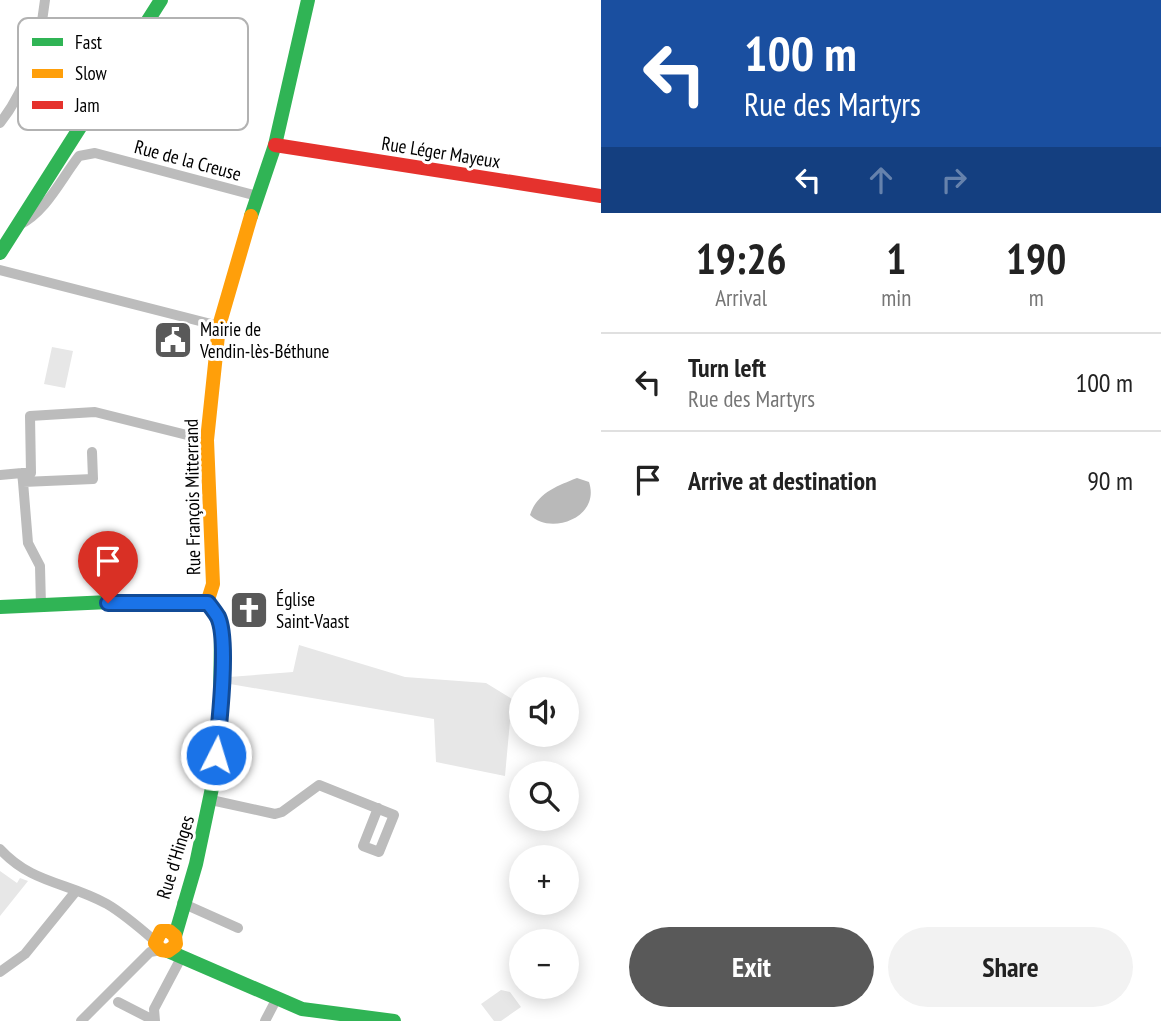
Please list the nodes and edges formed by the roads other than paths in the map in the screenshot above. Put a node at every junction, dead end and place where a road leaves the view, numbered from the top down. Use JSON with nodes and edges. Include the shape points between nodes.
{"nodes":[{"id":1,"x":45,"y":0,"type":"edge"},
{"id":2,"x":151,"y":0,"type":"edge"},
{"id":3,"x":161,"y":0,"type":"edge"},
{"id":4,"x":308,"y":0,"type":"edge"},
{"id":5,"x":41,"y":18,"type":"edge"},
{"id":6,"x":140,"y":18,"type":"edge"},
{"id":7,"x":150,"y":18,"type":"edge"},
{"id":8,"x":18,"y":96,"type":"edge"},
{"id":9,"x":0,"y":122,"type":"edge"},
{"id":10,"x":69,"y":130,"type":"edge"},
{"id":11,"x":79,"y":130,"type":"edge"},
{"id":12,"x":275,"y":145,"type":"junction"},
{"id":13,"x":257,"y":196,"type":"junction"},
{"id":14,"x":601,"y":196,"type":"edge"},
{"id":15,"x":19,"y":225,"type":"junction"},
{"id":16,"x":0,"y":240,"type":"edge"},
{"id":17,"x":0,"y":253,"type":"edge"},
{"id":18,"x":0,"y":270,"type":"edge"},
{"id":19,"x":219,"y":326,"type":"junction"},
{"id":20,"x":207,"y":440,"type":"junction"},
{"id":21,"x":92,"y":452,"type":"dead end"},
{"id":22,"x":0,"y":475,"type":"edge"},
{"id":23,"x":22,"y":478,"type":"junction"},
{"id":24,"x":208,"y":603,"type":"junction"},
{"id":25,"x":41,"y":606,"type":"junction"},
{"id":26,"x":0,"y":607,"type":"edge"},
{"id":27,"x":211,"y":800,"type":"junction"},
{"id":28,"x":378,"y":808,"type":"dead end"},
{"id":29,"x":0,"y":849,"type":"edge"},
{"id":30,"x":76,"y":891,"type":"junction"},
{"id":31,"x":180,"y":909,"type":"junction"},
{"id":32,"x":238,"y":928,"type":"dead end"},
{"id":33,"x":168,"y":945,"type":"junction"},
{"id":34,"x":0,"y":972,"type":"edge"},
{"id":35,"x":276,"y":1000,"type":"junction"},
{"id":36,"x":118,"y":1002,"type":"dead end"},
{"id":37,"x":81,"y":1021,"type":"edge"},
{"id":38,"x":155,"y":1021,"type":"edge"},
{"id":39,"x":265,"y":1021,"type":"edge"},
{"id":40,"x":394,"y":1021,"type":"edge"}],
"edges":[{"from":1,"to":5,"type":"street"},
{"from":2,"to":6,"type":"street"},
{"from":3,"to":7,"type":"street"},
{"from":4,"to":12,"type":"street","name":"Rue François Mitterrand"},
{"from":8,"to":9,"type":"street"},
{"from":10,"to":16,"type":"street"},
{"from":11,"to":15,"type":"street"},
{"from":12,"to":13,"type":"street","name":"Rue François Mitterrand"},
{"from":12,"to":14,"type":"street","name":"Rue Léger Mayeux"},
{"from":13,"to":15,"type":"street","name":"Rue de la Creuse","via":[[95,153],[79,156],[44,205]]},
{"from":13,"to":19,"type":"street","name":"Rue François Mitterrand"},
{"from":15,"to":17,"type":"street"},
{"from":18,"to":19,"type":"street"},
{"from":19,"to":20,"type":"street","name":"Rue François Mitterrand"},
{"from":20,"to":23,"type":"street","via":[[95,412],[30,416],[31,473]]},
{"from":20,"to":24,"type":"street","name":"Rue François Mitterrand","via":[[213,561]]},
{"from":21,"to":23,"type":"street","via":[[93,479]]},
{"from":22,"to":23,"type":"street"},
{"from":23,"to":25,"type":"street","via":[[28,543],[40,565]]},
{"from":24,"to":25,"type":"street"},
{"from":24,"to":27,"type":"street","name":"Rue d'Hinges","via":[[221,630],[222,688]]},
{"from":25,"to":26,"type":"street"},
{"from":27,"to":28,"type":"street","via":[[275,814],[319,785]]},
{"from":27,"to":31,"type":"street","name":"Rue d'Hinges"},
{"from":29,"to":30,"type":"street","via":[[30,875]]},
{"from":30,"to":33,"type":"street","via":[[106,904]]},
{"from":30,"to":34,"type":"street","via":[[25,954]]},
{"from":31,"to":32,"type":"street"},
{"from":31,"to":33,"type":"street","name":"Rue d'Hinges"},
{"from":33,"to":35,"type":"street"},
{"from":33,"to":37,"type":"street","via":[[138,964]]},
{"from":33,"to":38,"type":"street"},
{"from":35,"to":39,"type":"street"},
{"from":35,"to":40,"type":"street","via":[[302,1009]]},
{"from":36,"to":38,"type":"street"}]}
